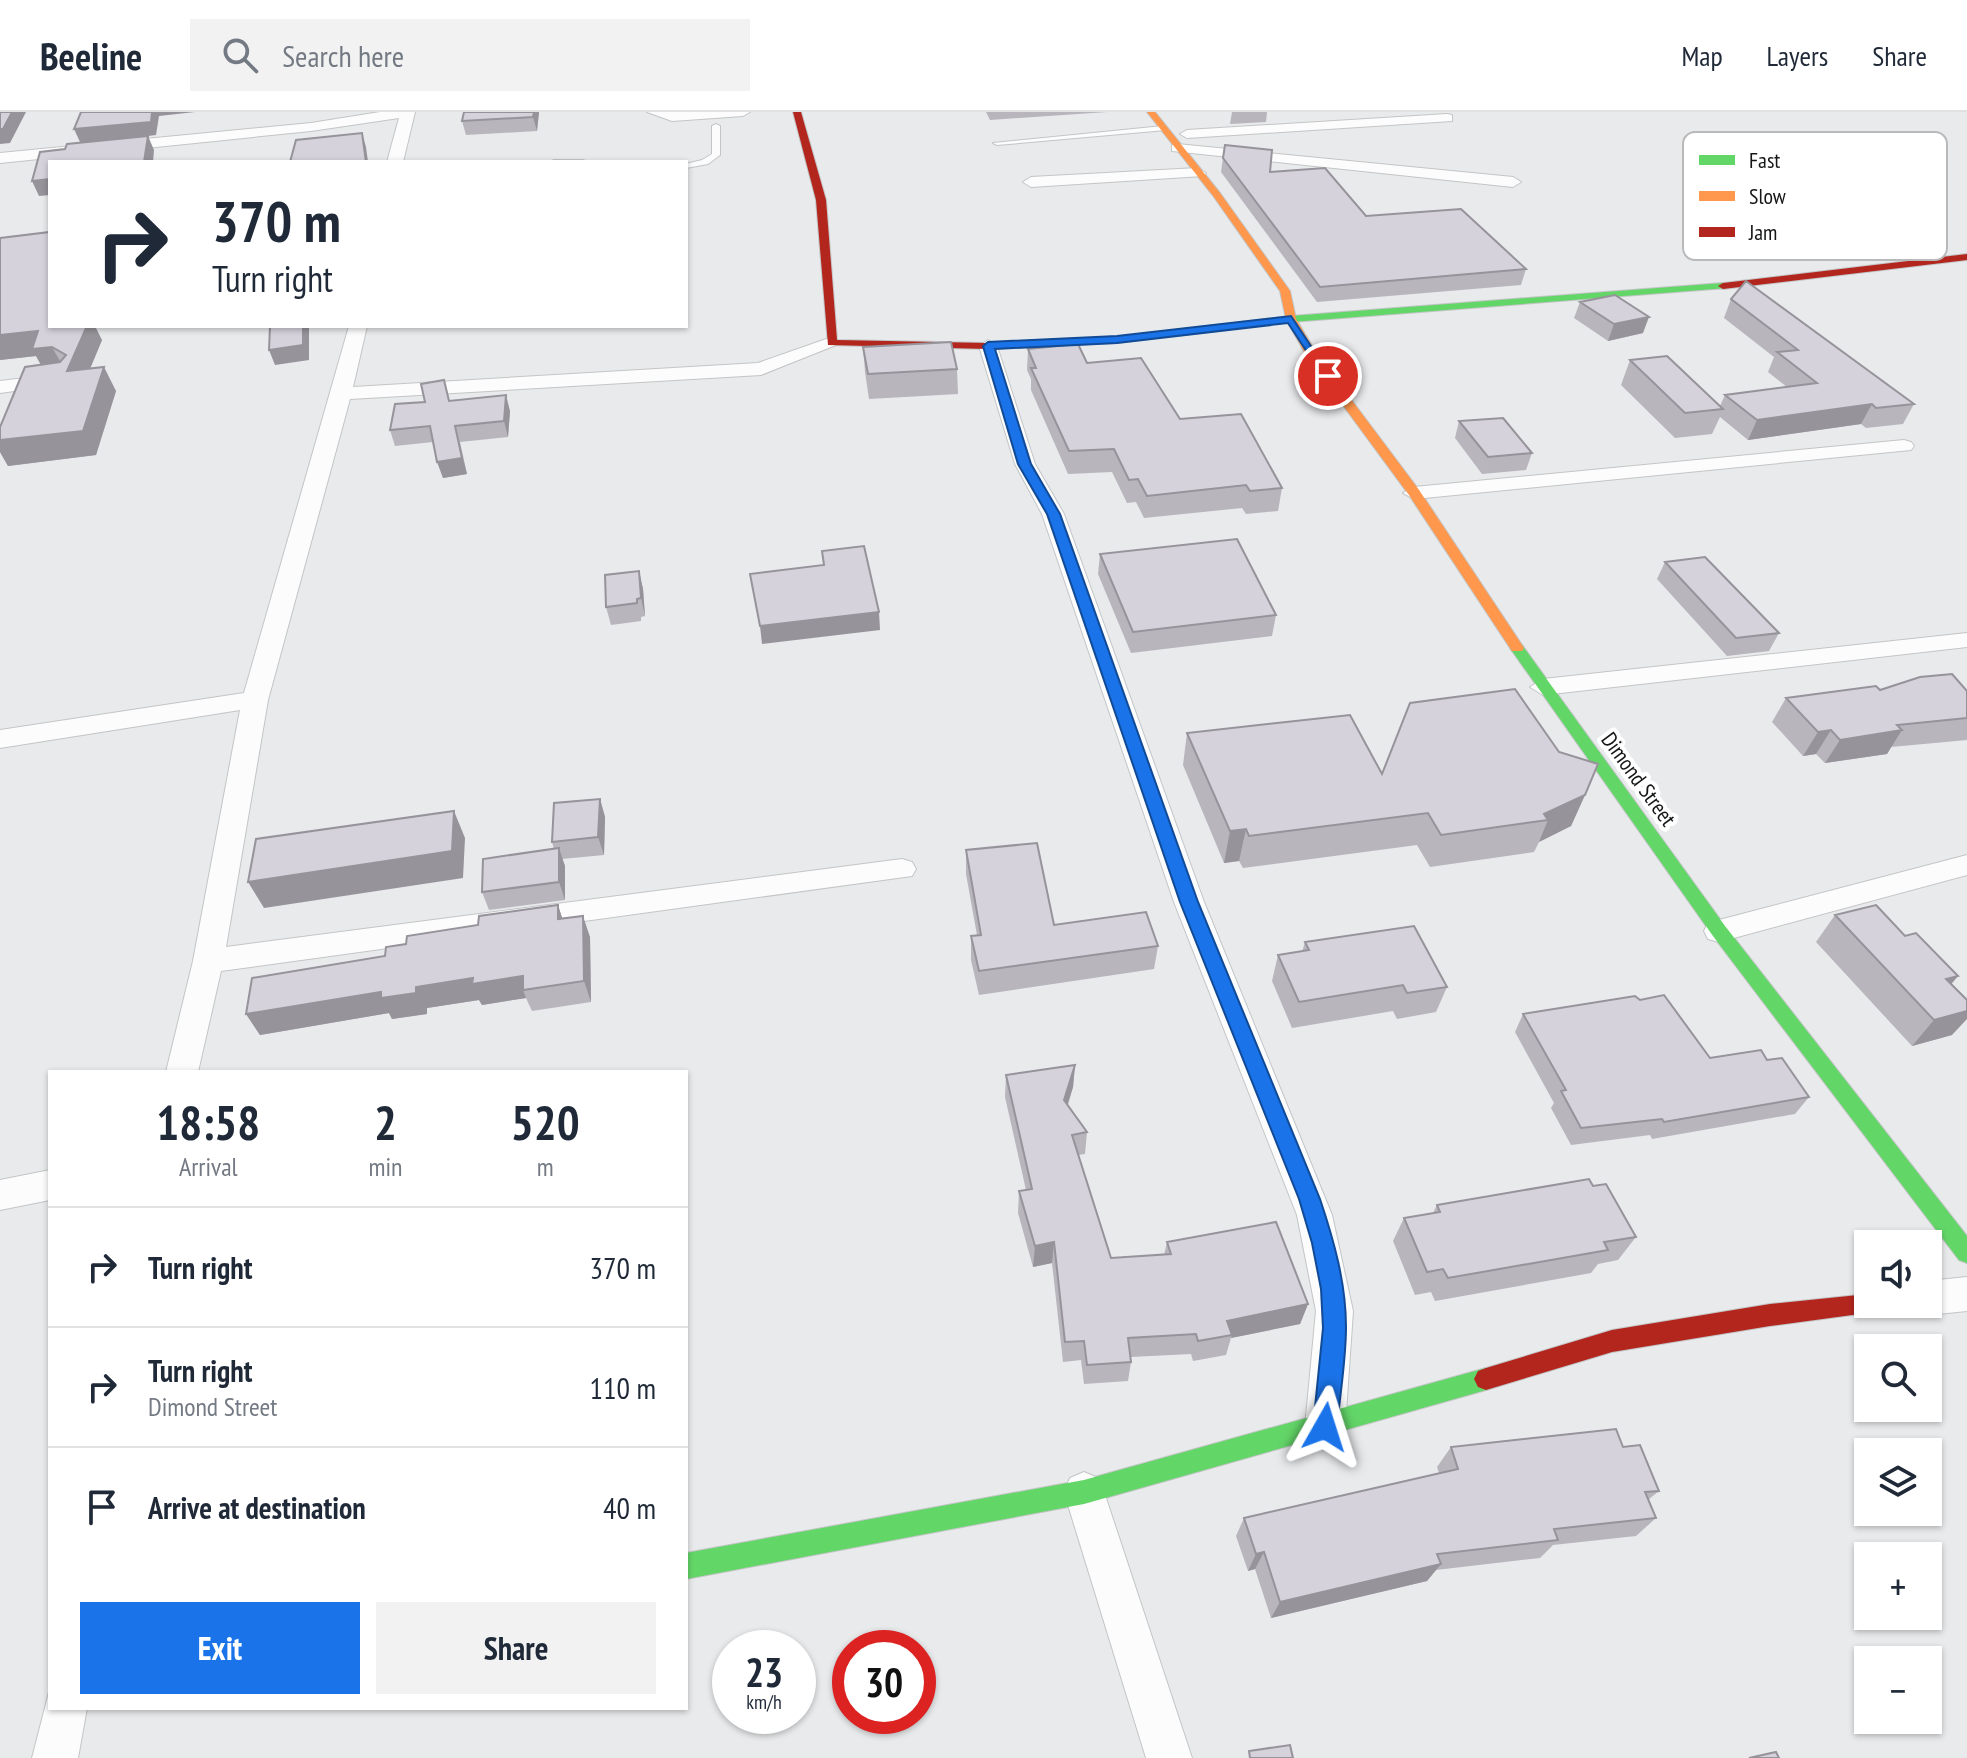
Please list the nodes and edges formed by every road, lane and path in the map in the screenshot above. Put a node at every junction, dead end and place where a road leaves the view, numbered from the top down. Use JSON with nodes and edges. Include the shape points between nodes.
{"nodes":[{"id":1,"x":408,"y":112,"type":"edge"},
{"id":2,"x":654,"y":112,"type":"edge"},
{"id":3,"x":743,"y":112,"type":"edge"},
{"id":4,"x":797,"y":112,"type":"edge"},
{"id":5,"x":1151,"y":112,"type":"edge"},
{"id":6,"x":1447,"y":118,"type":"dead end"},
{"id":7,"x":716,"y":126,"type":"dead end"},
{"id":8,"x":1170,"y":137,"type":"junction"},
{"id":9,"x":997,"y":143,"type":"dead end"},
{"id":10,"x":0,"y":158,"type":"edge"},
{"id":11,"x":396,"y":160,"type":"edge"},
{"id":12,"x":688,"y":166,"type":"edge"},
{"id":13,"x":1198,"y":173,"type":"junction"},
{"id":14,"x":1031,"y":182,"type":"dead end"},
{"id":15,"x":1513,"y":182,"type":"dead end"},
{"id":16,"x":1967,"y":257,"type":"edge"},
{"id":17,"x":1947,"y":259,"type":"edge"},
{"id":18,"x":1942,"y":260,"type":"edge"},
{"id":19,"x":1291,"y":319,"type":"junction"},
{"id":20,"x":358,"y":328,"type":"edge"},
{"id":21,"x":832,"y":343,"type":"junction"},
{"id":22,"x":988,"y":346,"type":"junction"},
{"id":23,"x":65,"y":379,"type":"edge"},
{"id":24,"x":0,"y":387,"type":"edge"},
{"id":25,"x":342,"y":394,"type":"junction"},
{"id":26,"x":1904,"y":446,"type":"dead end"},
{"id":27,"x":1414,"y":493,"type":"junction"},
{"id":28,"x":1967,"y":640,"type":"edge"},
{"id":29,"x":1543,"y":687,"type":"junction"},
{"id":30,"x":255,"y":700,"type":"junction"},
{"id":31,"x":0,"y":739,"type":"edge"},
{"id":32,"x":1967,"y":865,"type":"edge"},
{"id":33,"x":902,"y":869,"type":"dead end"},
{"id":34,"x":1719,"y":931,"type":"junction"},
{"id":35,"x":208,"y":961,"type":"junction"},
{"id":36,"x":182,"y":1070,"type":"edge"},
{"id":37,"x":48,"y":1185,"type":"edge"},
{"id":38,"x":0,"y":1195,"type":"edge"},
{"id":39,"x":1967,"y":1253,"type":"edge"},
{"id":40,"x":1967,"y":1294,"type":"edge"},
{"id":41,"x":1942,"y":1297,"type":"edge"},
{"id":42,"x":1854,"y":1306,"type":"edge"},
{"id":43,"x":1325,"y":1427,"type":"junction"},
{"id":44,"x":1084,"y":1492,"type":"junction"},
{"id":45,"x":688,"y":1566,"type":"edge"},
{"id":46,"x":65,"y":1710,"type":"edge"},
{"id":47,"x":55,"y":1758,"type":"edge"},
{"id":48,"x":1169,"y":1758,"type":"edge"}],
"edges":[{"from":1,"to":10,"type":"street","via":[[311,127]]},
{"from":1,"to":11,"type":"street"},
{"from":2,"to":3,"type":"street","via":[[672,117]]},
{"from":4,"to":21,"type":"street","via":[[821,200]]},
{"from":5,"to":8,"type":"street"},
{"from":6,"to":8,"type":"street"},
{"from":7,"to":12,"type":"lane","via":[[716,155]]},
{"from":8,"to":9,"type":"lane"},
{"from":8,"to":13,"type":"street"},
{"from":8,"to":15,"type":"street"},
{"from":13,"to":14,"type":"street"},
{"from":13,"to":19,"type":"street","name":"Dimond Street","via":[[1285,291]]},
{"from":16,"to":17,"type":"street"},
{"from":18,"to":19,"type":"street","via":[[1730,285]]},
{"from":19,"to":22,"type":"street","via":[[1141,338]]},
{"from":19,"to":27,"type":"street","name":"Dimond Street"},
{"from":20,"to":25,"type":"street"},
{"from":21,"to":22,"type":"street"},
{"from":21,"to":25,"type":"street","via":[[761,369]]},
{"from":22,"to":43,"type":"street","via":[[1025,464],[1053,514],[1189,902],[1310,1199],[1333,1289],[1335,1328]]},
{"from":23,"to":24,"type":"street"},
{"from":25,"to":30,"type":"street"},
{"from":26,"to":27,"type":"street"},
{"from":27,"to":29,"type":"street","name":"Dimond Street"},
{"from":28,"to":29,"type":"street"},
{"from":29,"to":34,"type":"street","name":"Dimond Street"},
{"from":30,"to":31,"type":"street"},
{"from":30,"to":35,"type":"street"},
{"from":32,"to":34,"type":"street"},
{"from":33,"to":35,"type":"street"},
{"from":34,"to":39,"type":"street","name":"Dimond Street"},
{"from":35,"to":36,"type":"street"},
{"from":37,"to":38,"type":"street"},
{"from":40,"to":41,"type":"street"},
{"from":42,"to":43,"type":"street","via":[[1612,1341]]},
{"from":43,"to":44,"type":"street"},
{"from":44,"to":45,"type":"street"},
{"from":44,"to":48,"type":"street"},
{"from":46,"to":47,"type":"street"}]}
